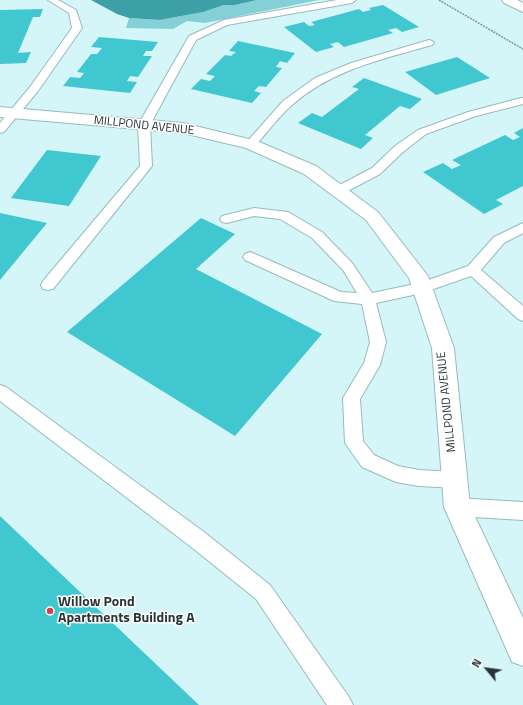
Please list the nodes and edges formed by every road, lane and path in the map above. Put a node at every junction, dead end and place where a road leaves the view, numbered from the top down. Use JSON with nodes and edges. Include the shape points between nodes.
{"nodes":[{"id":1,"x":52,"y":0,"type":"edge"},
{"id":2,"x":352,"y":0,"type":"edge"},
{"id":3,"x":439,"y":0,"type":"edge"},
{"id":4,"x":508,"y":0,"type":"edge"},
{"id":5,"x":523,"y":8,"type":"edge"},
{"id":6,"x":429,"y":43,"type":"dead end"},
{"id":7,"x":523,"y":49,"type":"edge"},
{"id":8,"x":521,"y":101,"type":"dead end"},
{"id":9,"x":7,"y":112,"type":"edge"},
{"id":10,"x":144,"y":125,"type":"junction"},
{"id":11,"x":0,"y":130,"type":"edge"},
{"id":12,"x":251,"y":144,"type":"junction"},
{"id":13,"x":338,"y":191,"type":"junction"},
{"id":14,"x":228,"y":219,"type":"dead end"},
{"id":15,"x":523,"y":227,"type":"edge"},
{"id":16,"x":250,"y":257,"type":"dead end"},
{"id":17,"x":473,"y":270,"type":"junction"},
{"id":18,"x":48,"y":285,"type":"dead end"},
{"id":19,"x":422,"y":288,"type":"junction"},
{"id":20,"x":368,"y":299,"type":"junction"},
{"id":21,"x":523,"y":315,"type":"edge"},
{"id":22,"x":0,"y":392,"type":"edge"},
{"id":23,"x":455,"y":480,"type":"junction"},
{"id":24,"x":457,"y":507,"type":"junction"},
{"id":25,"x":523,"y":511,"type":"edge"},
{"id":26,"x":523,"y":651,"type":"edge"},
{"id":27,"x":341,"y":705,"type":"edge"}],
"edges":[{"from":1,"to":9,"type":"lane","via":[[73,12],[77,28],[38,83]]},
{"from":2,"to":10,"type":"lane","via":[[224,23],[192,38]]},
{"from":3,"to":7,"type":"path"},
{"from":4,"to":5,"type":"main road"},
{"from":6,"to":12,"type":"lane","via":[[352,65],[316,83],[288,103]]},
{"from":8,"to":13,"type":"lane","via":[[472,114],[422,132],[376,171]]},
{"from":9,"to":10,"type":"main road","name":"MILLPOND AVENUE"},
{"from":9,"to":11,"type":"lane"},
{"from":10,"to":12,"type":"main road","name":"MILLPOND AVENUE","via":[[184,128]]},
{"from":10,"to":18,"type":"lane","via":[[146,166]]},
{"from":12,"to":13,"type":"main road","name":"MILLPOND AVENUE","via":[[310,170]]},
{"from":13,"to":19,"type":"main road","name":"MILLPOND AVENUE","via":[[372,216],[418,276]]},
{"from":14,"to":20,"type":"lane","via":[[254,212],[283,215],[317,235],[348,267]]},
{"from":15,"to":17,"type":"lane","via":[[499,240]]},
{"from":16,"to":20,"type":"lane","via":[[339,297]]},
{"from":17,"to":19,"type":"lane"},
{"from":17,"to":21,"type":"lane"},
{"from":19,"to":20,"type":"lane"},
{"from":19,"to":23,"type":"main road","name":"MILLPOND AVENUE","via":[[443,348]]},
{"from":20,"to":23,"type":"lane","via":[[378,342],[372,365],[352,398],[354,443],[368,461],[396,474]]},
{"from":22,"to":27,"type":"lane","via":[[197,539],[263,592]]},
{"from":23,"to":24,"type":"main road","name":"MILLPOND AVENUE"},
{"from":24,"to":25,"type":"lane"},
{"from":24,"to":26,"type":"main road","name":"MILLPOND AVENUE"}]}
